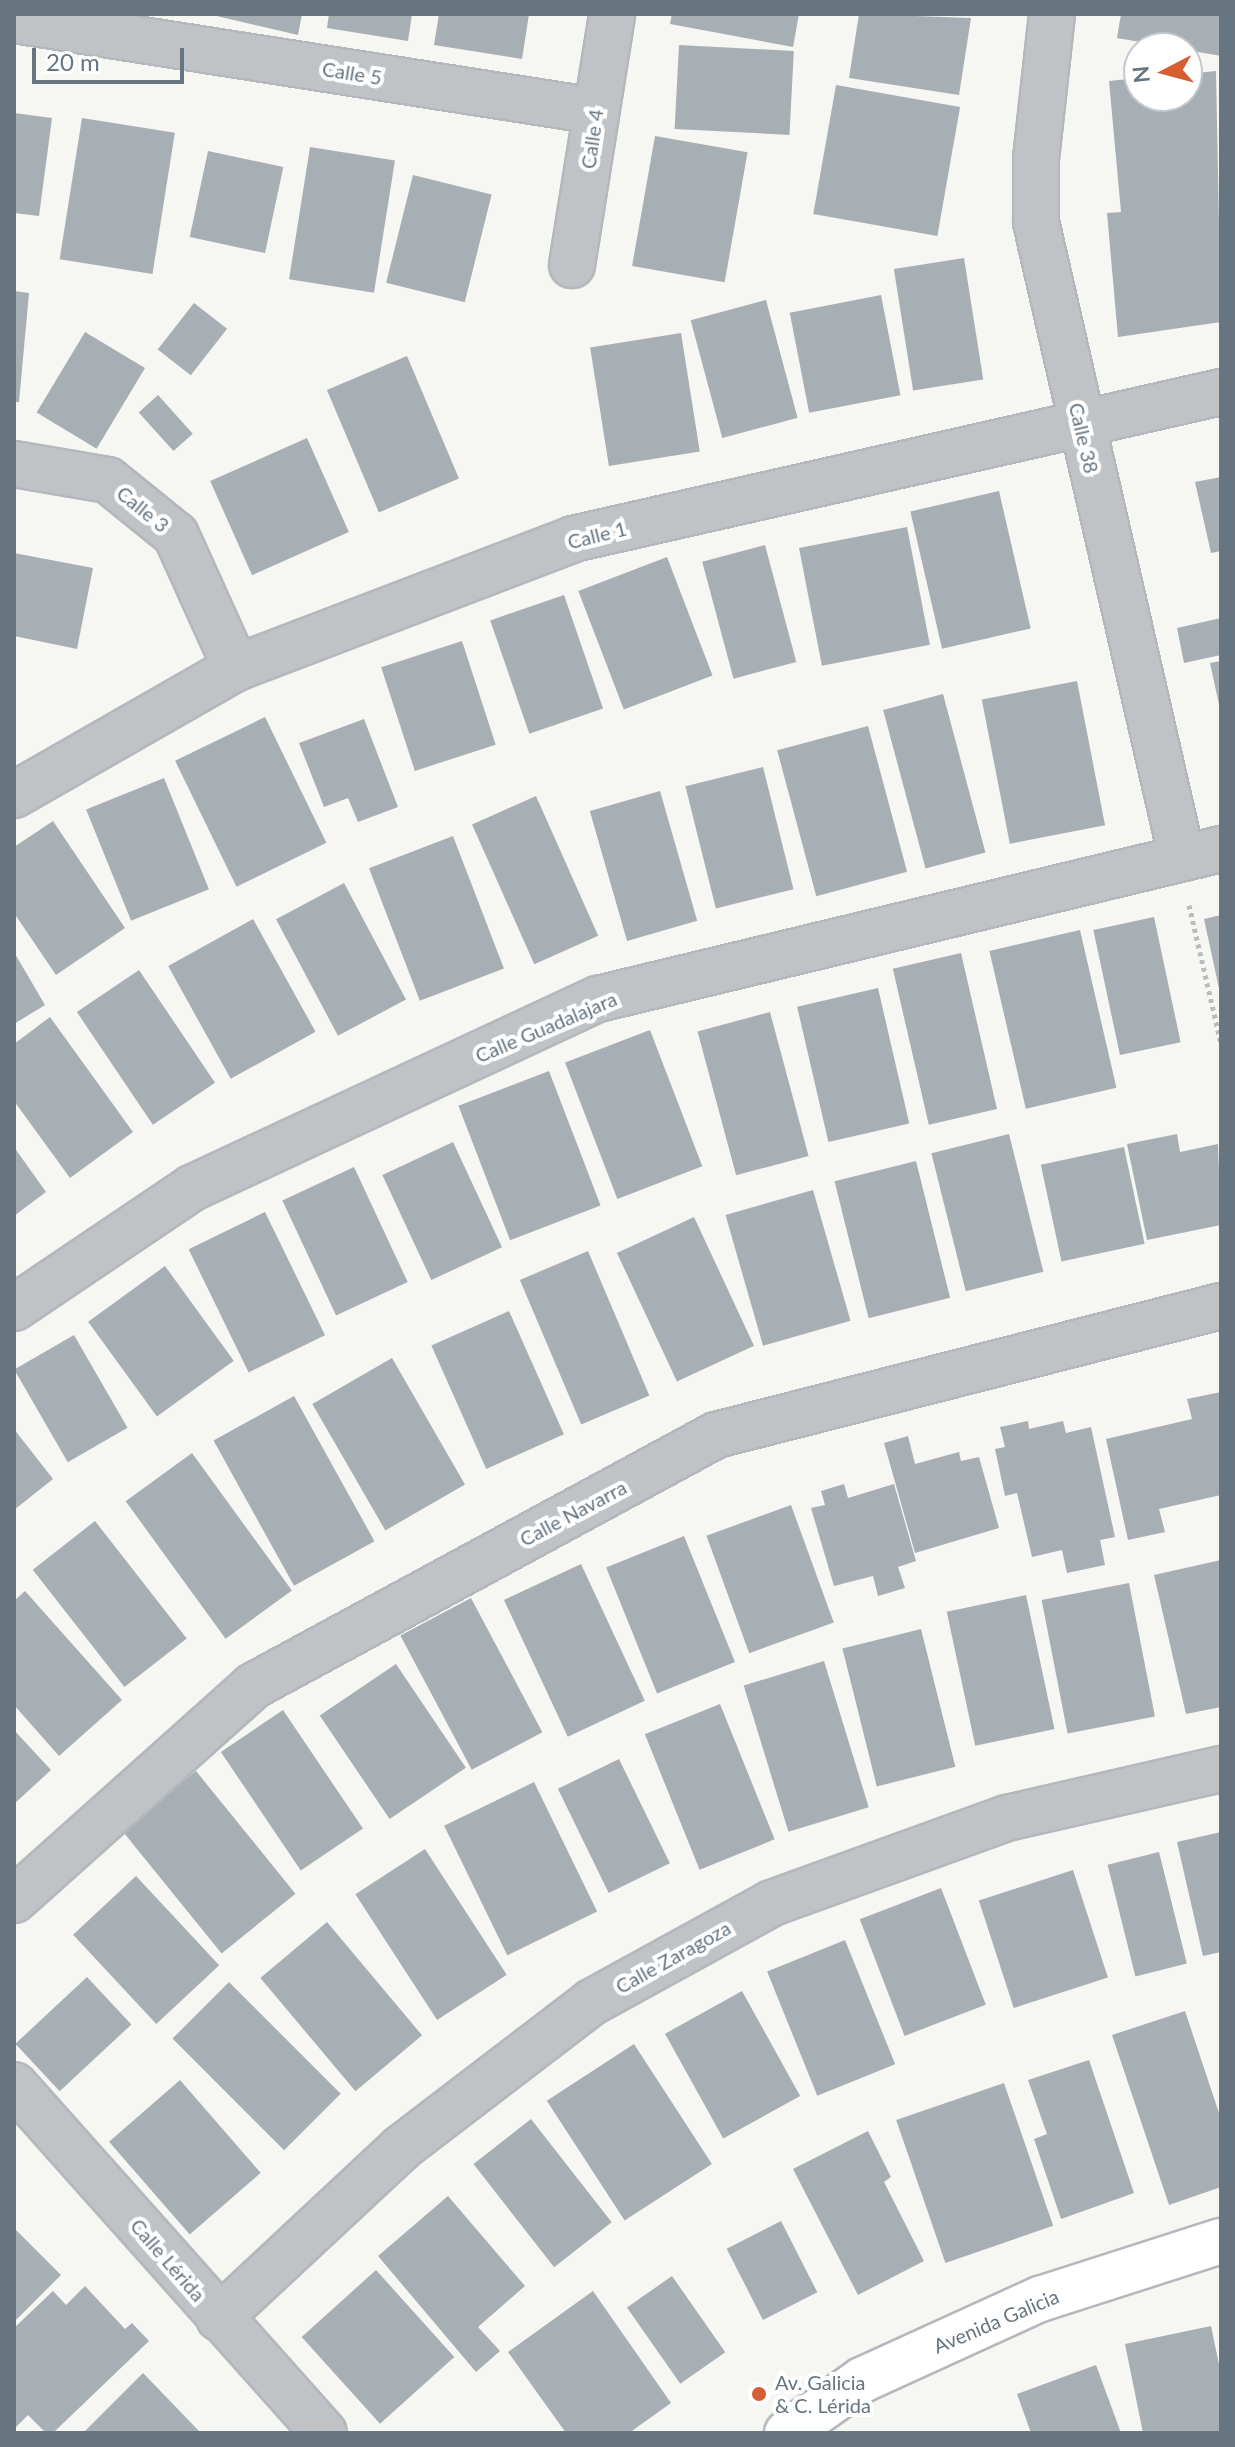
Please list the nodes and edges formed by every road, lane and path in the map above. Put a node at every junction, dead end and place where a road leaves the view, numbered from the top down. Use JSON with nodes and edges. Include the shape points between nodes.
{"nodes":[{"id":1,"x":612,"y":14,"type":"edge"},
{"id":2,"x":1052,"y":14,"type":"edge"},
{"id":3,"x":14,"y":20,"type":"edge"},
{"id":4,"x":596,"y":111,"type":"junction"},
{"id":5,"x":572,"y":265,"type":"dead end"},
{"id":6,"x":1221,"y":392,"type":"edge"},
{"id":7,"x":1080,"y":423,"type":"junction"},
{"id":8,"x":14,"y":464,"type":"edge"},
{"id":9,"x":236,"y":668,"type":"junction"},
{"id":10,"x":14,"y":795,"type":"edge"},
{"id":11,"x":1202,"y":853,"type":"edge"},
{"id":12,"x":1221,"y":1044,"type":"edge"},
{"id":13,"x":1221,"y":1306,"type":"edge"},
{"id":14,"x":14,"y":1308,"type":"edge"},
{"id":15,"x":1221,"y":1769,"type":"edge"},
{"id":16,"x":14,"y":1900,"type":"edge"},
{"id":17,"x":14,"y":2085,"type":"edge"},
{"id":18,"x":1221,"y":2241,"type":"edge"},
{"id":19,"x":219,"y":2318,"type":"junction"},
{"id":20,"x":324,"y":2433,"type":"edge"},
{"id":21,"x":787,"y":2433,"type":"edge"}],
"edges":[{"from":1,"to":4,"type":"street","name":"Calle 4"},
{"from":2,"to":7,"type":"street","name":"Calle 38","via":[[1036,158],[1036,222]]},
{"from":3,"to":4,"type":"street","name":"Calle 5"},
{"from":4,"to":5,"type":"street","name":"Calle 4"},
{"from":6,"to":7,"type":"street","name":"Calle 1"},
{"from":7,"to":9,"type":"street","name":"Calle 1","via":[[573,539]]},
{"from":7,"to":11,"type":"street","name":"Calle 38"},
{"from":8,"to":9,"type":"street","name":"Calle 3","via":[[108,480],[176,535]]},
{"from":9,"to":10,"type":"street","name":"Calle 1"},
{"from":11,"to":12,"type":"path"},
{"from":11,"to":14,"type":"street","name":"Calle Guadalajara","via":[[598,999],[192,1188]]},
{"from":13,"to":16,"type":"street","name":"Calle Navarra","via":[[716,1435],[253,1686]]},
{"from":15,"to":19,"type":"street","name":"Calle Zaragoza","via":[[1007,1818],[772,1903],[744,1918],[592,2002],[401,2148]]},
{"from":17,"to":19,"type":"street","name":"Calle Lérida"},
{"from":18,"to":21,"type":"street","name":"Avenida Galicia","via":[[1027,2305],[862,2380]]},
{"from":19,"to":20,"type":"street","name":"Calle Lérida"}]}
